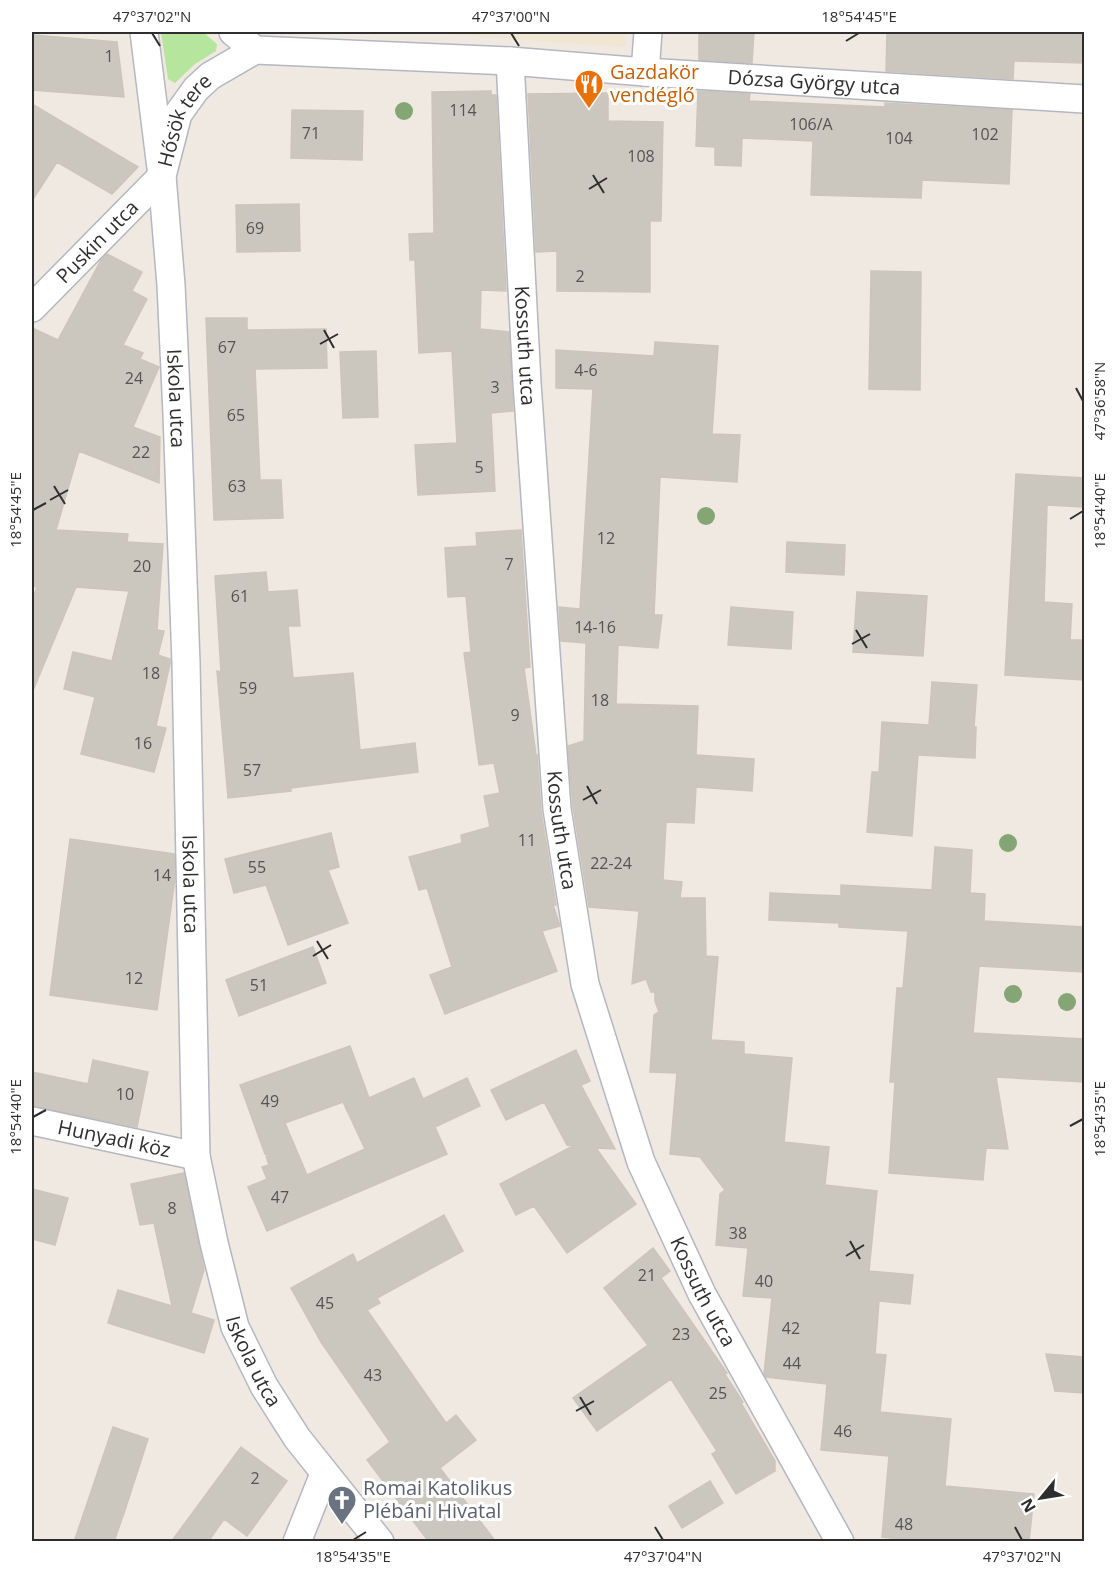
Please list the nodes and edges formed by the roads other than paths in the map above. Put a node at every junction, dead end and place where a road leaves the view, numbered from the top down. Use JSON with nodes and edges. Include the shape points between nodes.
{"nodes":[{"id":1,"x":144,"y":32,"type":"edge"},
{"id":2,"x":233,"y":32,"type":"edge"},
{"id":3,"x":648,"y":32,"type":"edge"},
{"id":4,"x":255,"y":50,"type":"junction"},
{"id":5,"x":510,"y":61,"type":"junction"},
{"id":6,"x":645,"y":72,"type":"junction"},
{"id":7,"x":1084,"y":99,"type":"edge"},
{"id":8,"x":162,"y":176,"type":"junction"},
{"id":9,"x":32,"y":308,"type":"edge"},
{"id":10,"x":32,"y":1121,"type":"edge"},
{"id":11,"x":196,"y":1156,"type":"junction"},
{"id":12,"x":324,"y":1474,"type":"junction"},
{"id":13,"x":297,"y":1542,"type":"edge"},
{"id":14,"x":380,"y":1542,"type":"edge"},
{"id":15,"x":840,"y":1542,"type":"edge"}],
"edges":[{"from":1,"to":8,"type":"street","name":"Hősök tere"},
{"from":2,"to":4,"type":"street"},
{"from":3,"to":6,"type":"street"},
{"from":4,"to":5,"type":"street","name":"Dózsa György utca"},
{"from":4,"to":8,"type":"street","name":"Hősök tere","via":[[210,76],[196,89],[178,114]]},
{"from":5,"to":6,"type":"street","name":"Dózsa György utca"},
{"from":5,"to":15,"type":"street","name":"Kossuth utca","via":[[527,383],[557,809],[585,984],[641,1162],[659,1202],[702,1294]]},
{"from":6,"to":7,"type":"street","name":"Dózsa György utca"},
{"from":8,"to":9,"type":"street","name":"Puskin utca"},
{"from":8,"to":11,"type":"street","name":"Iskola utca","via":[[177,414]]},
{"from":10,"to":11,"type":"street","name":"Hunyadi köz"},
{"from":11,"to":12,"type":"street","name":"Iskola utca","via":[[235,1328],[264,1386]]},
{"from":12,"to":13,"type":"street"},
{"from":12,"to":14,"type":"street","name":"Iskola utca"}]}
